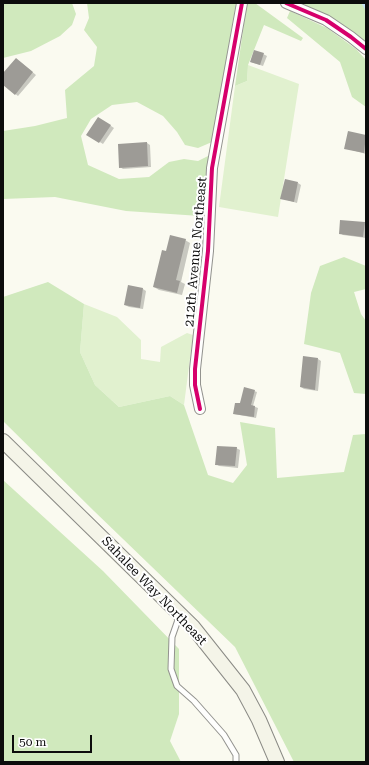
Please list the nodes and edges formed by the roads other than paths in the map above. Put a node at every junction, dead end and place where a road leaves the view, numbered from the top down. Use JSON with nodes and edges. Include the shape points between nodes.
{"nodes":[{"id":1,"x":242,"y":3,"type":"edge"},
{"id":2,"x":286,"y":3,"type":"edge"},
{"id":3,"x":366,"y":49,"type":"edge"},
{"id":4,"x":200,"y":409,"type":"dead end"},
{"id":5,"x":3,"y":441,"type":"edge"},
{"id":6,"x":180,"y":614,"type":"junction"},
{"id":7,"x":236,"y":762,"type":"edge"},
{"id":8,"x":277,"y":762,"type":"edge"}],
"edges":[{"from":1,"to":4,"type":"street","name":"212th Avenue Northeast","via":[[212,168],[208,251],[195,385]]},
{"from":2,"to":3,"type":"street","via":[[326,20]]},
{"from":5,"to":6,"type":"main road","name":"Sahalee Way Northeast"},
{"from":6,"to":7,"type":"lane","via":[[172,637],[170,669],[177,686],[224,734],[236,755]]},
{"from":6,"to":8,"type":"main road","name":"Sahalee Way Northeast","via":[[243,690]]}]}
